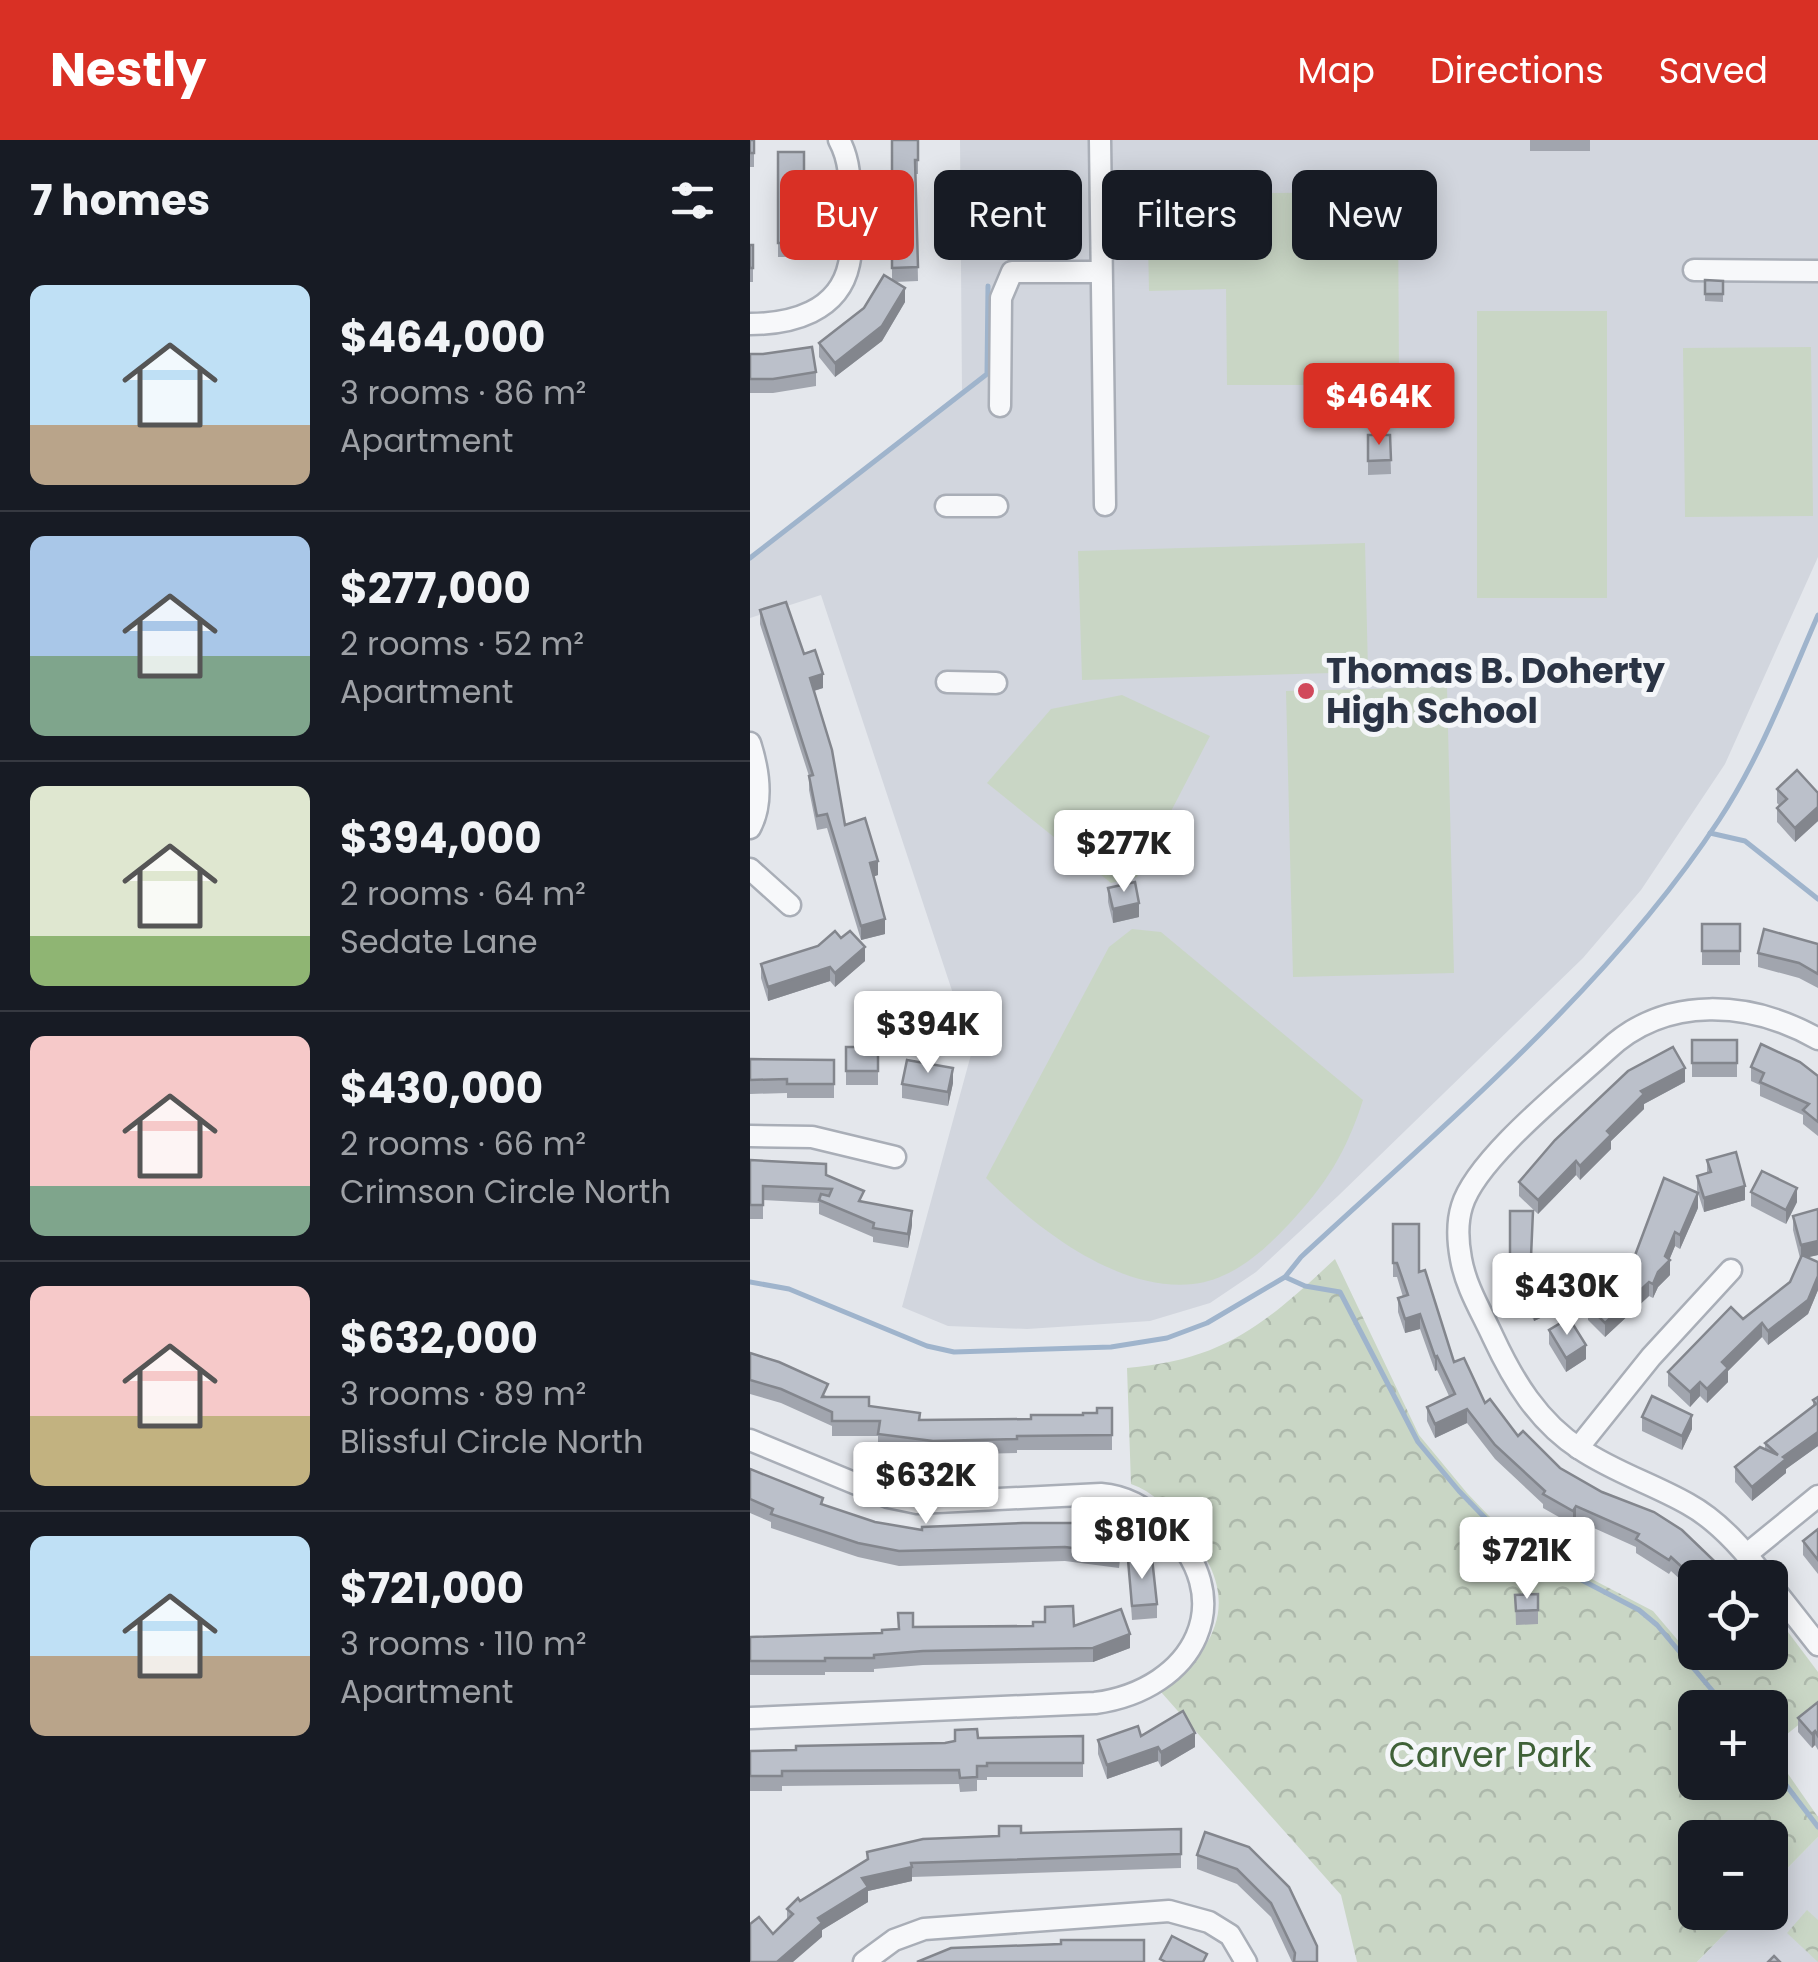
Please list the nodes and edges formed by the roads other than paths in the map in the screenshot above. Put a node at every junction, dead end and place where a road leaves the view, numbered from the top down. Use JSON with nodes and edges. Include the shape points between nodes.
{"nodes":[{"id":1,"x":839,"y":140,"type":"edge"},
{"id":2,"x":1100,"y":140,"type":"edge"},
{"id":3,"x":1694,"y":270,"type":"dead end"},
{"id":4,"x":1818,"y":271,"type":"edge"},
{"id":5,"x":1101,"y":272,"type":"junction"},
{"id":6,"x":750,"y":324,"type":"edge"},
{"id":7,"x":1000,"y":406,"type":"dead end"},
{"id":8,"x":1105,"y":505,"type":"dead end"},
{"id":9,"x":946,"y":506,"type":"dead end"},
{"id":10,"x":997,"y":506,"type":"dead end"},
{"id":11,"x":946,"y":682,"type":"dead end"},
{"id":12,"x":996,"y":683,"type":"dead end"},
{"id":13,"x":750,"y":744,"type":"edge"},
{"id":14,"x":750,"y":828,"type":"edge"},
{"id":15,"x":750,"y":868,"type":"edge"},
{"id":16,"x":790,"y":905,"type":"dead end"},
{"id":17,"x":1818,"y":1039,"type":"edge"},
{"id":18,"x":750,"y":1136,"type":"edge"},
{"id":19,"x":895,"y":1158,"type":"dead end"},
{"id":20,"x":1731,"y":1270,"type":"dead end"},
{"id":21,"x":750,"y":1440,"type":"edge"},
{"id":22,"x":1578,"y":1448,"type":"junction"},
{"id":23,"x":1818,"y":1496,"type":"edge"},
{"id":24,"x":1746,"y":1554,"type":"junction"},
{"id":25,"x":1751,"y":1560,"type":"edge"},
{"id":26,"x":1788,"y":1606,"type":"edge"},
{"id":27,"x":1818,"y":1644,"type":"edge"},
{"id":28,"x":750,"y":1718,"type":"edge"},
{"id":29,"x":864,"y":1962,"type":"edge"},
{"id":30,"x":1246,"y":1962,"type":"edge"}],
"edges":[{"from":1,"to":6,"type":"street","via":[[850,174],[850,264],[824,304],[804,317]]},
{"from":2,"to":5,"type":"street"},
{"from":3,"to":4,"type":"street"},
{"from":5,"to":7,"type":"street","via":[[1012,272],[1000,298]]},
{"from":5,"to":8,"type":"street"},
{"from":9,"to":10,"type":"street"},
{"from":11,"to":12,"type":"street"},
{"from":13,"to":14,"type":"street","via":[[758,794]]},
{"from":15,"to":16,"type":"street"},
{"from":17,"to":22,"type":"street","via":[[1759,1012],[1727,1008],[1666,1016],[1611,1045],[1474,1183],[1462,1206],[1466,1281],[1523,1394]]},
{"from":18,"to":19,"type":"street","via":[[812,1137]]},
{"from":20,"to":22,"type":"street"},
{"from":21,"to":28,"type":"street","via":[[888,1497],[917,1502],[1123,1497],[1175,1534],[1193,1559],[1204,1620],[1190,1648],[1159,1678],[1120,1699]]},
{"from":22,"to":24,"type":"street","via":[[1690,1505]]},
{"from":23,"to":24,"type":"street"},
{"from":24,"to":25,"type":"street"},
{"from":26,"to":27,"type":"street"},
{"from":29,"to":30,"type":"street","via":[[924,1929],[1169,1912],[1230,1934]]}]}
